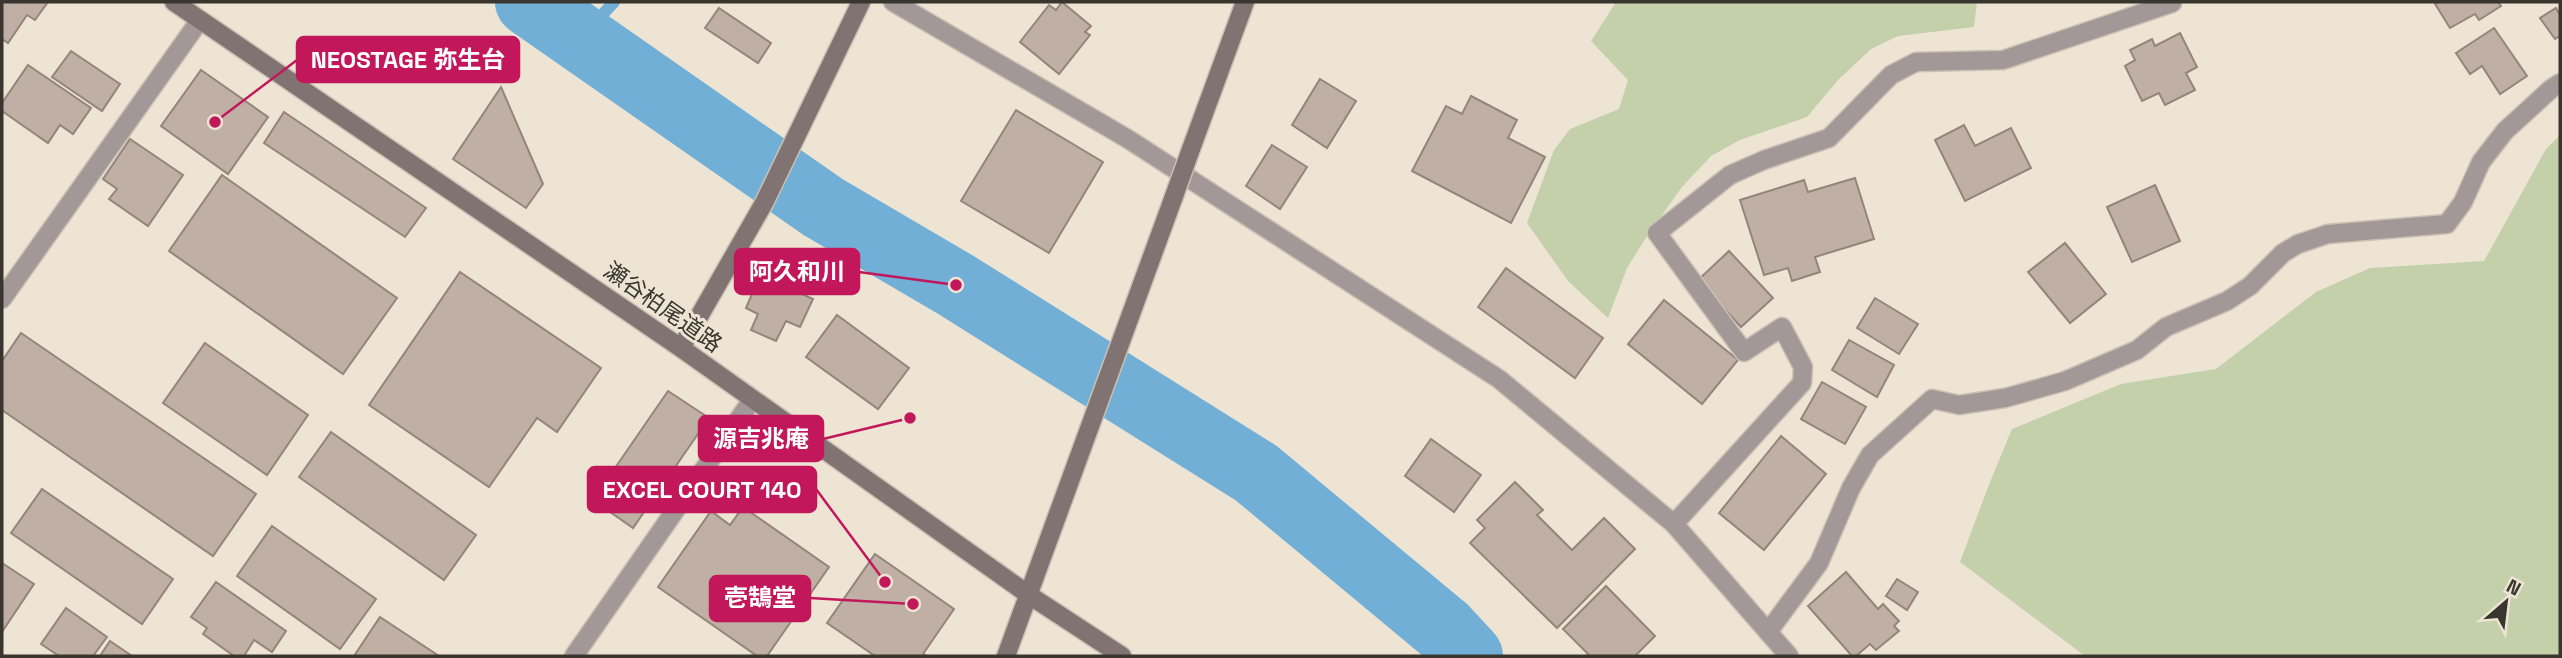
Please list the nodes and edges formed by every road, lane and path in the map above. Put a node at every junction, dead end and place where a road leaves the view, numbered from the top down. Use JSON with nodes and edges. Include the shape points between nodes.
{"nodes":[{"id":1,"x":174,"y":2,"type":"edge"},
{"id":2,"x":861,"y":2,"type":"edge"},
{"id":3,"x":893,"y":2,"type":"edge"},
{"id":4,"x":1245,"y":2,"type":"edge"},
{"id":5,"x":2172,"y":3,"type":"edge"},
{"id":6,"x":200,"y":20,"type":"junction"},
{"id":7,"x":2560,"y":83,"type":"edge"},
{"id":8,"x":2,"y":299,"type":"edge"},
{"id":9,"x":681,"y":348,"type":"junction"},
{"id":10,"x":752,"y":400,"type":"junction"},
{"id":11,"x":1674,"y":524,"type":"junction"},
{"id":12,"x":1029,"y":595,"type":"junction"},
{"id":13,"x":1768,"y":632,"type":"junction"},
{"id":14,"x":573,"y":656,"type":"edge"},
{"id":15,"x":1006,"y":656,"type":"edge"},
{"id":16,"x":1122,"y":656,"type":"edge"},
{"id":17,"x":1789,"y":656,"type":"edge"}],
"edges":[{"from":1,"to":6,"type":"main road","name":"瀬谷柏尾道路"},
{"from":2,"to":9,"type":"main road","via":[[764,203]]},
{"from":3,"to":11,"type":"street","via":[[1128,139],[1499,379]]},
{"from":4,"to":12,"type":"main road","bridge":true},
{"from":5,"to":11,"type":"street","via":[[2003,60],[1916,62],[1891,75],[1829,138],[1730,175],[1657,233],[1744,352],[1782,327],[1803,368],[1802,383]]},
{"from":6,"to":8,"type":"street"},
{"from":6,"to":9,"type":"main road","name":"瀬谷柏尾道路"},
{"from":7,"to":13,"type":"street","via":[[2505,131],[2447,224],[2328,233],[2283,253],[2250,286],[2166,327],[2137,351],[2065,381],[2005,398],[1959,405],[1932,399],[1870,454],[1819,563]]},
{"from":9,"to":10,"type":"main road","name":"瀬谷柏尾道路"},
{"from":10,"to":12,"type":"main road","name":"瀬谷柏尾道路"},
{"from":10,"to":14,"type":"street"},
{"from":11,"to":13,"type":"street"},
{"from":12,"to":15,"type":"main road"},
{"from":12,"to":16,"type":"main road","name":"瀬谷柏尾道路"},
{"from":13,"to":17,"type":"street"}]}
